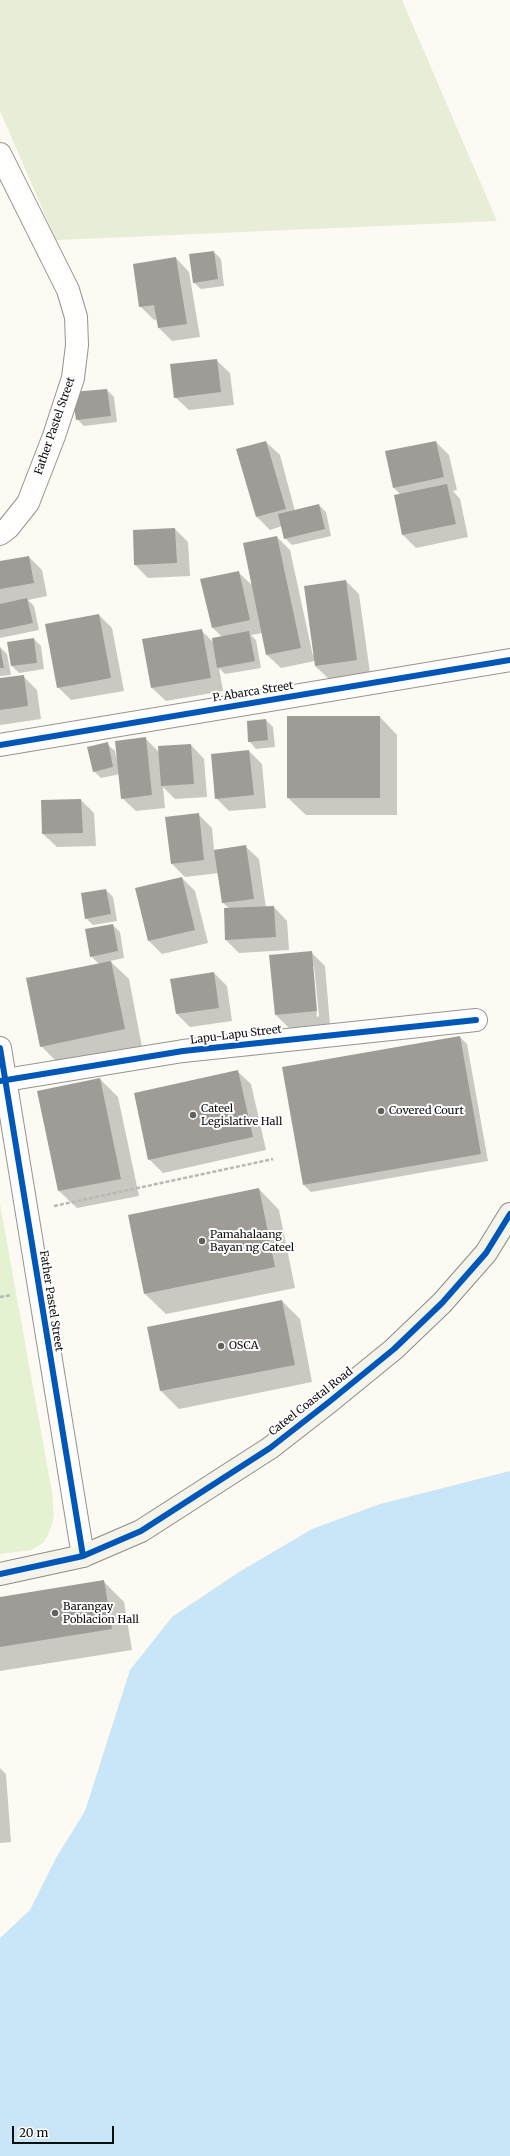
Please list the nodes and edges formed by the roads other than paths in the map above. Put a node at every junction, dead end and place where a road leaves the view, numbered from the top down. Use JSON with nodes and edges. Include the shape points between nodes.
{"nodes":[{"id":1,"x":0,"y":154,"type":"edge"},
{"id":2,"x":0,"y":534,"type":"edge"},
{"id":3,"x":510,"y":660,"type":"edge"},
{"id":4,"x":0,"y":745,"type":"edge"},
{"id":5,"x":476,"y":1020,"type":"dead end"},
{"id":6,"x":0,"y":1048,"type":"edge"},
{"id":7,"x":2,"y":1081,"type":"edge"},
{"id":8,"x":510,"y":1214,"type":"edge"},
{"id":9,"x":84,"y":1556,"type":"junction"},
{"id":10,"x":0,"y":1574,"type":"edge"}],
"edges":[{"from":1,"to":2,"type":"street","name":"Father Pastel Street","via":[[68,290],[76,317],[77,346],[73,378],[28,503]]},
{"from":3,"to":4,"type":"street","name":"P. Abarca Street"},
{"from":5,"to":7,"type":"street","name":"Lapu-Lapu Street","via":[[184,1051]]},
{"from":6,"to":7,"type":"street","name":"Father Pastel Street"},
{"from":7,"to":9,"type":"street","name":"Father Pastel Street"},
{"from":8,"to":9,"type":"street","name":"Cateel Coastal Road","via":[[486,1253],[442,1303],[394,1349],[329,1402],[270,1448],[216,1484],[140,1531]]},
{"from":9,"to":10,"type":"street","name":"Cateel Coastal Road"}]}
